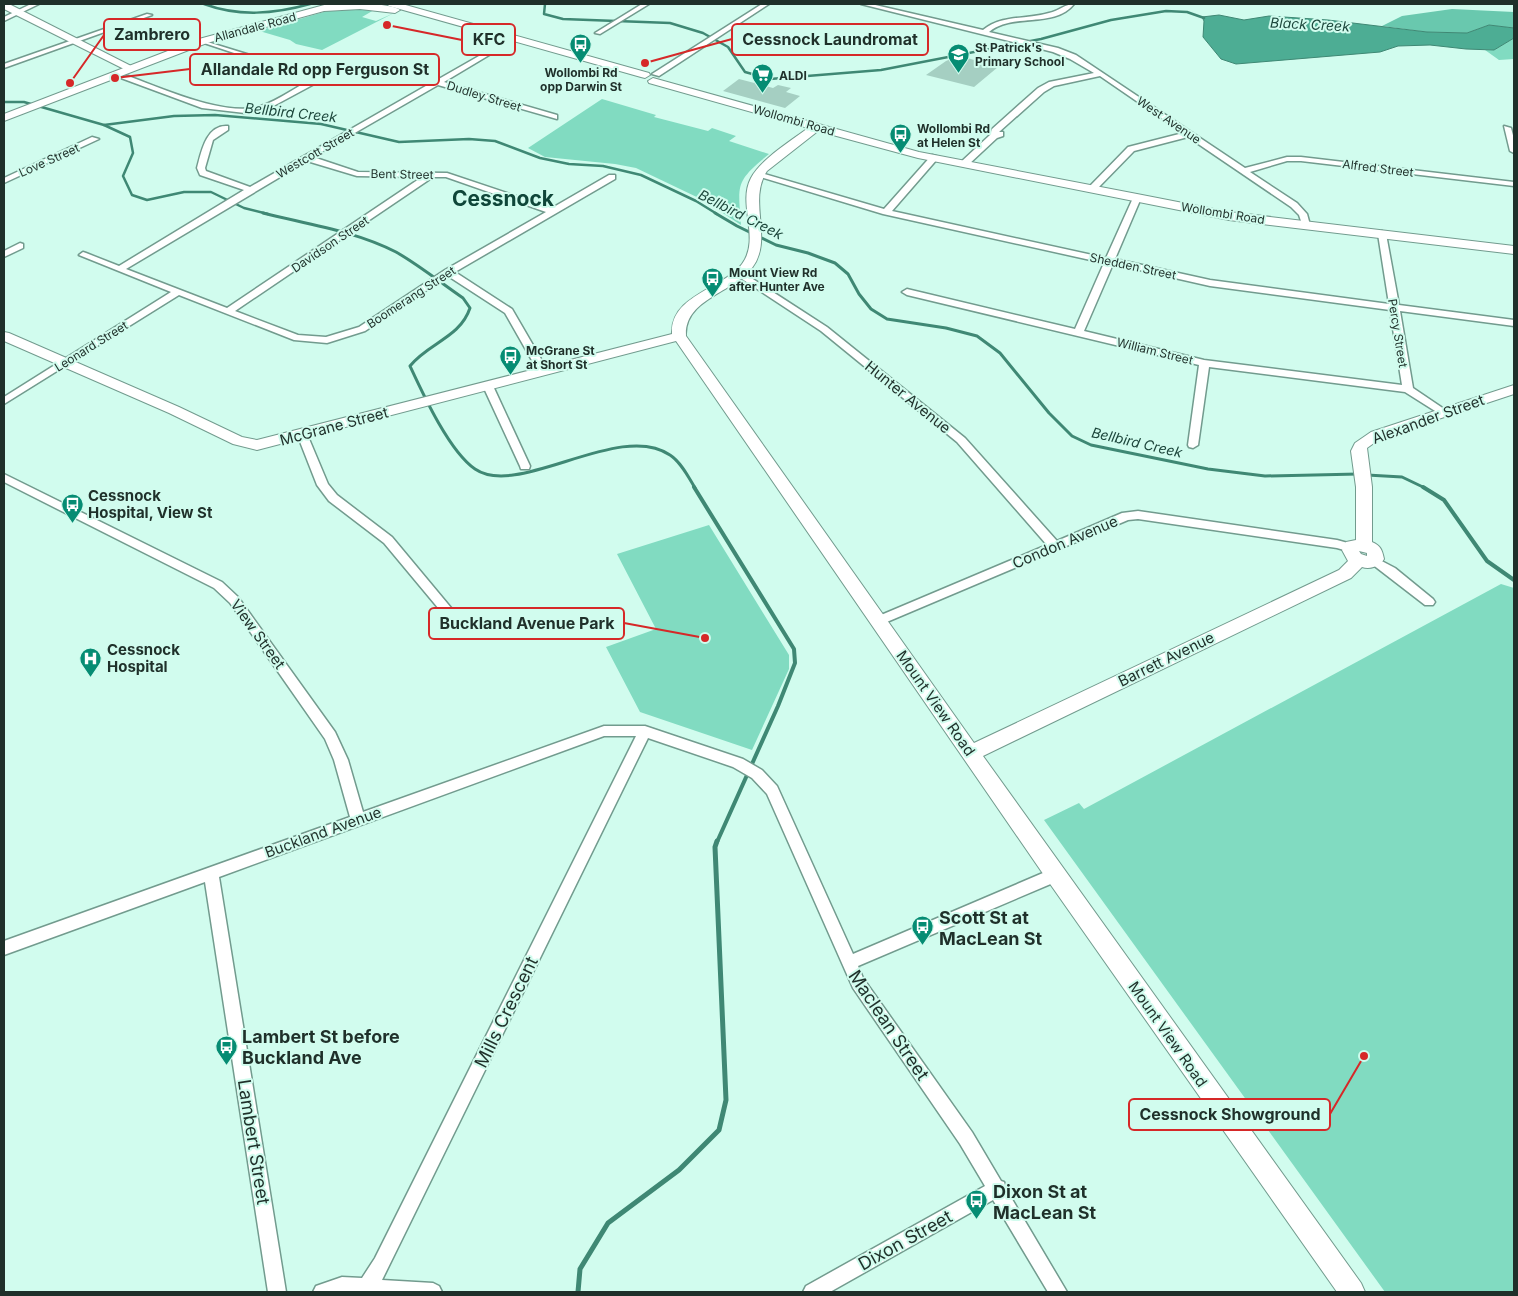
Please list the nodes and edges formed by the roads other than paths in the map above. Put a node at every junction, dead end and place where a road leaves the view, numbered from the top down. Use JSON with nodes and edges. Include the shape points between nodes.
{"nodes":[{"id":1,"x":36,"y":4,"type":"edge"},
{"id":2,"x":339,"y":4,"type":"edge"},
{"id":3,"x":371,"y":4,"type":"edge"},
{"id":4,"x":646,"y":4,"type":"edge"},
{"id":5,"x":766,"y":4,"type":"edge"},
{"id":6,"x":864,"y":4,"type":"edge"},
{"id":7,"x":1071,"y":4,"type":"edge"},
{"id":8,"x":4,"y":5,"type":"edge"},
{"id":9,"x":394,"y":7,"type":"edge"},
{"id":10,"x":19,"y":13,"type":"junction"},
{"id":11,"x":309,"y":13,"type":"junction"},
{"id":12,"x":149,"y":15,"type":"dead end"},
{"id":13,"x":4,"y":19,"type":"edge"},
{"id":14,"x":985,"y":32,"type":"junction"},
{"id":15,"x":598,"y":33,"type":"dead end"},
{"id":16,"x":505,"y":38,"type":"junction"},
{"id":17,"x":74,"y":40,"type":"junction"},
{"id":18,"x":203,"y":41,"type":"junction"},
{"id":19,"x":585,"y":60,"type":"junction"},
{"id":20,"x":4,"y":66,"type":"edge"},
{"id":21,"x":127,"y":74,"type":"junction"},
{"id":22,"x":1102,"y":74,"type":"junction"},
{"id":23,"x":653,"y":77,"type":"junction"},
{"id":24,"x":318,"y":78,"type":"junction"},
{"id":25,"x":437,"y":82,"type":"junction"},
{"id":26,"x":788,"y":115,"type":"junction"},
{"id":27,"x":554,"y":117,"type":"dead end"},
{"id":28,"x":4,"y":118,"type":"edge"},
{"id":29,"x":816,"y":127,"type":"junction"},
{"id":30,"x":225,"y":128,"type":"dead end"},
{"id":31,"x":1507,"y":128,"type":"dead end"},
{"id":32,"x":848,"y":132,"type":"junction"},
{"id":33,"x":1190,"y":134,"type":"junction"},
{"id":34,"x":95,"y":139,"type":"dead end"},
{"id":35,"x":1514,"y":151,"type":"edge"},
{"id":36,"x":935,"y":157,"type":"junction"},
{"id":37,"x":307,"y":158,"type":"junction"},
{"id":38,"x":965,"y":163,"type":"junction"},
{"id":39,"x":1243,"y":171,"type":"junction"},
{"id":40,"x":431,"y":175,"type":"junction"},
{"id":41,"x":758,"y":175,"type":"junction"},
{"id":42,"x":612,"y":177,"type":"dead end"},
{"id":43,"x":4,"y":181,"type":"edge"},
{"id":44,"x":1514,"y":184,"type":"edge"},
{"id":45,"x":1092,"y":189,"type":"junction"},
{"id":46,"x":251,"y":190,"type":"junction"},
{"id":47,"x":1138,"y":198,"type":"junction"},
{"id":48,"x":552,"y":211,"type":"junction"},
{"id":49,"x":886,"y":212,"type":"junction"},
{"id":50,"x":1306,"y":225,"type":"junction"},
{"id":51,"x":1382,"y":234,"type":"junction"},
{"id":52,"x":20,"y":246,"type":"dead end"},
{"id":53,"x":1514,"y":250,"type":"edge"},
{"id":54,"x":4,"y":254,"type":"edge"},
{"id":55,"x":83,"y":255,"type":"dead end"},
{"id":56,"x":1110,"y":261,"type":"junction"},
{"id":57,"x":121,"y":268,"type":"junction"},
{"id":58,"x":739,"y":273,"type":"junction"},
{"id":59,"x":440,"y":277,"type":"junction"},
{"id":60,"x":178,"y":292,"type":"junction"},
{"id":61,"x":907,"y":292,"type":"dead end"},
{"id":62,"x":1394,"y":308,"type":"junction"},
{"id":63,"x":228,"y":311,"type":"junction"},
{"id":64,"x":1514,"y":324,"type":"edge"},
{"id":65,"x":1078,"y":332,"type":"junction"},
{"id":66,"x":4,"y":336,"type":"edge"},
{"id":67,"x":679,"y":336,"type":"junction"},
{"id":68,"x":64,"y":363,"type":"junction"},
{"id":69,"x":1204,"y":363,"type":"junction"},
{"id":70,"x":543,"y":371,"type":"junction"},
{"id":71,"x":488,"y":386,"type":"junction"},
{"id":72,"x":1408,"y":389,"type":"junction"},
{"id":73,"x":1514,"y":389,"type":"edge"},
{"id":74,"x":4,"y":401,"type":"edge"},
{"id":75,"x":1443,"y":413,"type":"junction"},
{"id":76,"x":302,"y":434,"type":"junction"},
{"id":77,"x":1193,"y":445,"type":"dead end"},
{"id":78,"x":526,"y":466,"type":"dead end"},
{"id":79,"x":4,"y":478,"type":"edge"},
{"id":80,"x":1055,"y":546,"type":"junction"},
{"id":81,"x":1361,"y":553,"type":"junction"},
{"id":82,"x":1429,"y":602,"type":"dead end"},
{"id":83,"x":878,"y":621,"type":"junction"},
{"id":84,"x":467,"y":622,"type":"dead end"},
{"id":85,"x":645,"y":731,"type":"junction"},
{"id":86,"x":971,"y":753,"type":"junction"},
{"id":87,"x":358,"y":819,"type":"junction"},
{"id":88,"x":212,"y":872,"type":"junction"},
{"id":89,"x":1055,"y":875,"type":"junction"},
{"id":90,"x":4,"y":948,"type":"edge"},
{"id":91,"x":848,"y":964,"type":"junction"},
{"id":92,"x":998,"y":1188,"type":"junction"},
{"id":93,"x":365,"y":1290,"type":"edge"},
{"id":94,"x":277,"y":1292,"type":"edge"},
{"id":95,"x":322,"y":1292,"type":"edge"},
{"id":96,"x":433,"y":1292,"type":"edge"},
{"id":97,"x":812,"y":1292,"type":"edge"},
{"id":98,"x":1058,"y":1292,"type":"edge"},
{"id":99,"x":1352,"y":1292,"type":"edge"}],
"edges":[{"from":1,"to":10,"type":"street"},
{"from":2,"to":11,"type":"main road","name":"Allandale Road"},
{"from":3,"to":9,"type":"main road","name":"Wollombi Road"},
{"from":4,"to":15,"type":"street"},
{"from":5,"to":23,"type":"street"},
{"from":6,"to":14,"type":"street","name":"West Avenue"},
{"from":7,"to":14,"type":"street","via":[[1050,15],[994,25]]},
{"from":8,"to":10,"type":"main road"},
{"from":9,"to":11,"type":"main road","via":[[355,6]]},
{"from":9,"to":16,"type":"main road","name":"Wollombi Road"},
{"from":10,"to":13,"type":"street"},
{"from":10,"to":17,"type":"main road"},
{"from":11,"to":18,"type":"main road","name":"Allandale Road"},
{"from":12,"to":17,"type":"street"},
{"from":14,"to":22,"type":"street","name":"West Avenue","via":[[1064,53]]},
{"from":16,"to":19,"type":"main road","name":"Wollombi Road"},
{"from":16,"to":19,"type":"main road","name":"Wollombi Road"},
{"from":16,"to":25,"type":"street","name":"Westcott Street"},
{"from":17,"to":20,"type":"street"},
{"from":17,"to":21,"type":"main road"},
{"from":18,"to":21,"type":"main road","name":"Allandale Road"},
{"from":18,"to":24,"type":"street"},
{"from":19,"to":23,"type":"main road","name":"Wollombi Road"},
{"from":21,"to":24,"type":"street","via":[[205,106],[236,110],[263,108]]},
{"from":21,"to":28,"type":"main road","name":"Allandale Road"},
{"from":22,"to":33,"type":"street","name":"West Avenue"},
{"from":22,"to":38,"type":"street","via":[[1052,84],[1048,92],[1003,133],[994,136]]},
{"from":23,"to":26,"type":"main road","name":"Wollombi Road"},
{"from":23,"to":29,"type":"main road","name":"Wollombi Road"},
{"from":24,"to":25,"type":"street","name":"Dudley Street","via":[[356,58]]},
{"from":25,"to":27,"type":"street","name":"Dudley Street"},
{"from":25,"to":37,"type":"street","name":"Westcott Street"},
{"from":26,"to":29,"type":"main road"},
{"from":26,"to":32,"type":"main road","name":"Wollombi Road"},
{"from":29,"to":32,"type":"main road"},
{"from":29,"to":36,"type":"main road","name":"Wollombi Road"},
{"from":29,"to":41,"type":"main road"},
{"from":30,"to":46,"type":"street","via":[[209,139],[201,168],[203,173]]},
{"from":31,"to":35,"type":"street"},
{"from":32,"to":36,"type":"main road","name":"Wollombi Road"},
{"from":33,"to":39,"type":"street","name":"West Avenue"},
{"from":33,"to":45,"type":"street","via":[[1131,149]]},
{"from":34,"to":43,"type":"street","name":"Love Street"},
{"from":36,"to":38,"type":"main road","name":"Wollombi Road"},
{"from":36,"to":49,"type":"street"},
{"from":37,"to":40,"type":"street","name":"Bent Street","via":[[357,174]]},
{"from":37,"to":46,"type":"street","name":"Westcott Street"},
{"from":38,"to":45,"type":"main road","name":"Wollombi Road"},
{"from":39,"to":44,"type":"street","name":"Alfred Street","via":[[1287,159],[1301,159]]},
{"from":39,"to":50,"type":"street","name":"West Avenue","via":[[1298,208]]},
{"from":40,"to":48,"type":"street","name":"Bent Street","via":[[447,175]]},
{"from":40,"to":63,"type":"street","name":"Davidson Street"},
{"from":41,"to":49,"type":"street","name":"Shedden Street"},
{"from":41,"to":58,"type":"main road","via":[[753,193],[752,260]]},
{"from":42,"to":48,"type":"street","name":"Boomerang Street"},
{"from":45,"to":47,"type":"main road","name":"Wollombi Road"},
{"from":46,"to":57,"type":"street","name":"Westcott Street"},
{"from":47,"to":50,"type":"main road","name":"Wollombi Road","via":[[1214,213]]},
{"from":47,"to":56,"type":"street"},
{"from":48,"to":59,"type":"street","name":"Boomerang Street"},
{"from":49,"to":56,"type":"street","name":"Shedden Street"},
{"from":50,"to":51,"type":"main road","name":"Wollombi Road"},
{"from":51,"to":53,"type":"main road","name":"Wollombi Road"},
{"from":51,"to":62,"type":"street","name":"Percy Street"},
{"from":52,"to":54,"type":"street"},
{"from":55,"to":57,"type":"street","name":"Boomerang Street"},
{"from":56,"to":62,"type":"street","name":"Shedden Street","via":[[1210,283]]},
{"from":56,"to":65,"type":"street"},
{"from":57,"to":60,"type":"street","name":"Boomerang Street"},
{"from":58,"to":67,"type":"main road","via":[[685,311],[677,325]]},
{"from":58,"to":80,"type":"street","name":"Hunter Avenue","via":[[824,329],[961,440]]},
{"from":59,"to":63,"type":"street","name":"Boomerang Street","via":[[362,329],[327,340],[298,338]]},
{"from":59,"to":70,"type":"street","via":[[508,311]]},
{"from":60,"to":63,"type":"street","name":"Boomerang Street"},
{"from":60,"to":68,"type":"street","name":"Leonard Street"},
{"from":61,"to":65,"type":"street","name":"William Street"},
{"from":62,"to":64,"type":"street","name":"Shedden Street"},
{"from":62,"to":72,"type":"street","name":"Percy Street"},
{"from":65,"to":69,"type":"street","name":"William Street"},
{"from":66,"to":68,"type":"main road","name":"McGrane Street"},
{"from":67,"to":70,"type":"main road","name":"McGrane Street"},
{"from":67,"to":83,"type":"main road","name":"Mount View Road"},
{"from":68,"to":74,"type":"street","name":"Leonard Street"},
{"from":68,"to":76,"type":"main road","name":"McGrane Street","via":[[247,444],[262,445]]},
{"from":69,"to":72,"type":"street","name":"William Street"},
{"from":69,"to":77,"type":"street"},
{"from":70,"to":71,"type":"main road","name":"McGrane Street"},
{"from":71,"to":76,"type":"main road","name":"McGrane Street"},
{"from":71,"to":78,"type":"street"},
{"from":72,"to":75,"type":"street","name":"Percy Street"},
{"from":73,"to":75,"type":"main road","name":"Alexander Street"},
{"from":75,"to":81,"type":"main road","name":"Alexander Street","via":[[1376,435],[1360,446],[1364,487]]},
{"from":76,"to":84,"type":"street","via":[[323,485],[333,498],[388,540],[448,612]]},
{"from":79,"to":87,"type":"street","name":"View Street","via":[[218,585],[234,600],[330,736],[341,760]]},
{"from":80,"to":81,"type":"street","name":"Condon Avenue","via":[[1126,516],[1138,515],[1337,544]]},
{"from":80,"to":83,"type":"street","name":"Condon Avenue"},
{"from":81,"to":82,"type":"street","name":"Condon Avenue","via":[[1391,571]]},
{"from":81,"to":86,"type":"main road","name":"Barrett Avenue","via":[[1345,574]]},
{"from":83,"to":86,"type":"main road","name":"Mount View Road"},
{"from":85,"to":87,"type":"street","name":"Buckland Avenue","via":[[604,731]]},
{"from":85,"to":91,"type":"street","name":"Maclean Street","via":[[738,763],[757,774],[772,790]]},
{"from":85,"to":93,"type":"street","name":"Mills Crescent","via":[[381,1264]]},
{"from":86,"to":89,"type":"main road","name":"Mount View Road"},
{"from":87,"to":88,"type":"street","name":"Buckland Avenue"},
{"from":88,"to":90,"type":"street","name":"Buckland Avenue"},
{"from":88,"to":94,"type":"street","name":"Lambert Street"},
{"from":89,"to":91,"type":"street"},
{"from":89,"to":99,"type":"main road","name":"Mount View Road"},
{"from":91,"to":92,"type":"street","name":"Maclean Street","via":[[870,1002]]},
{"from":92,"to":97,"type":"street","name":"Dixon Street"},
{"from":92,"to":98,"type":"street","name":"Maclean Street"},
{"from":93,"to":95,"type":"street","via":[[342,1286]]},
{"from":93,"to":96,"type":"street"}]}
